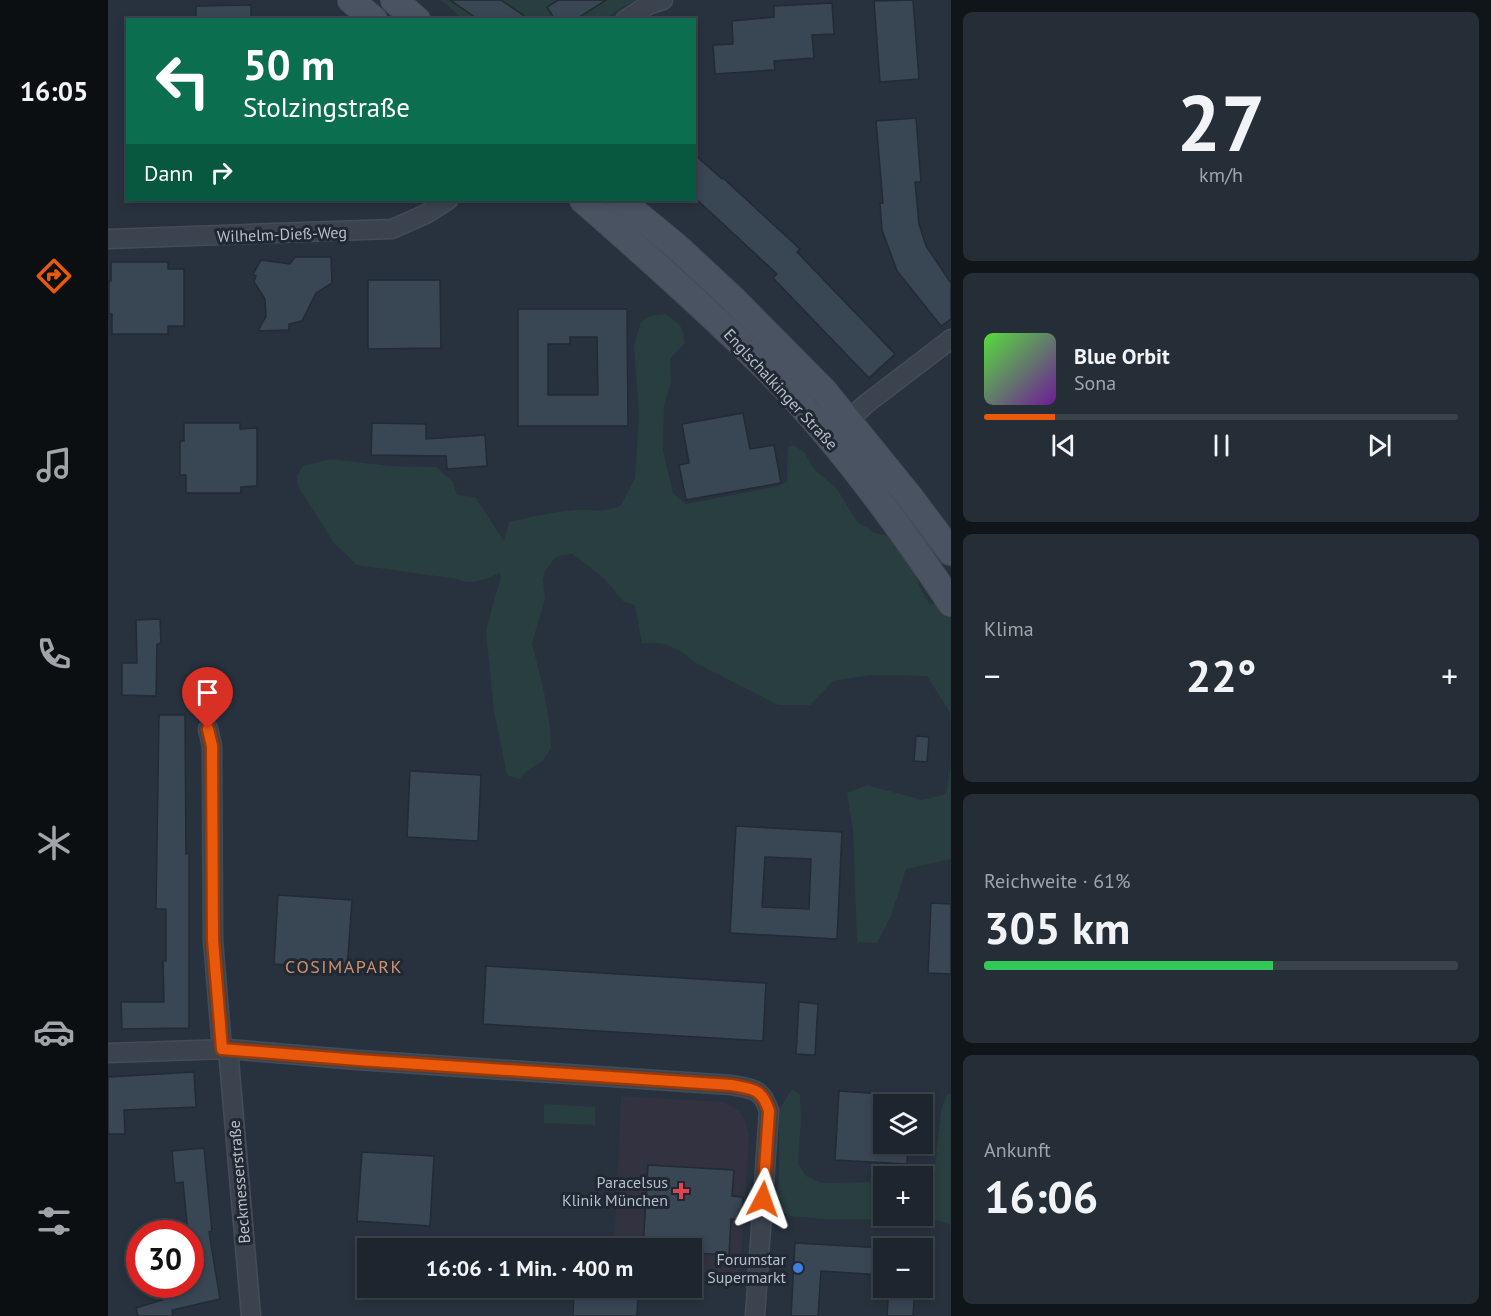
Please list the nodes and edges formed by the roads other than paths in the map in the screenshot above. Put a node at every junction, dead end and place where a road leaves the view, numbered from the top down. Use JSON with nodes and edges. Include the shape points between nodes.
{"nodes":[{"id":1,"x":351,"y":0,"type":"edge"},
{"id":2,"x":394,"y":0,"type":"edge"},
{"id":3,"x":663,"y":0,"type":"edge"},
{"id":4,"x":372,"y":18,"type":"edge"},
{"id":5,"x":415,"y":18,"type":"edge"},
{"id":6,"x":628,"y":18,"type":"edge"},
{"id":7,"x":446,"y":201,"type":"edge"},
{"id":8,"x":584,"y":201,"type":"edge"},
{"id":9,"x":621,"y":201,"type":"edge"},
{"id":10,"x":108,"y":239,"type":"edge"},
{"id":11,"x":951,"y":339,"type":"edge"},
{"id":12,"x":849,"y":420,"type":"junction"},
{"id":13,"x":951,"y":552,"type":"edge"},
{"id":14,"x":951,"y":603,"type":"edge"},
{"id":15,"x":208,"y":729,"type":"dead end"},
{"id":16,"x":225,"y":1049,"type":"junction"},
{"id":17,"x":108,"y":1053,"type":"edge"},
{"id":18,"x":251,"y":1316,"type":"edge"},
{"id":19,"x":755,"y":1316,"type":"edge"}],
"edges":[{"from":1,"to":4,"type":"main road"},
{"from":2,"to":5,"type":"main road"},
{"from":3,"to":6,"type":"street"},
{"from":7,"to":10,"type":"street","name":"Wilhelm-Dieß-Weg","via":[[409,223],[383,230]]},
{"from":8,"to":14,"type":"main road","name":"Englschalkinger Straße","via":[[772,375],[867,486]]},
{"from":9,"to":12,"type":"main road","name":"Englschalkinger Straße","via":[[734,299]]},
{"from":11,"to":12,"type":"street"},
{"from":12,"to":13,"type":"main road","name":"Englschalkinger Straße"},
{"from":15,"to":16,"type":"street","name":"Beckmesserstraße","via":[[212,746],[213,940]]},
{"from":16,"to":17,"type":"street"},
{"from":16,"to":18,"type":"street","name":"Beckmesserstraße"},
{"from":16,"to":19,"type":"street","via":[[731,1085],[755,1090],[765,1098],[769,1111]]}]}
